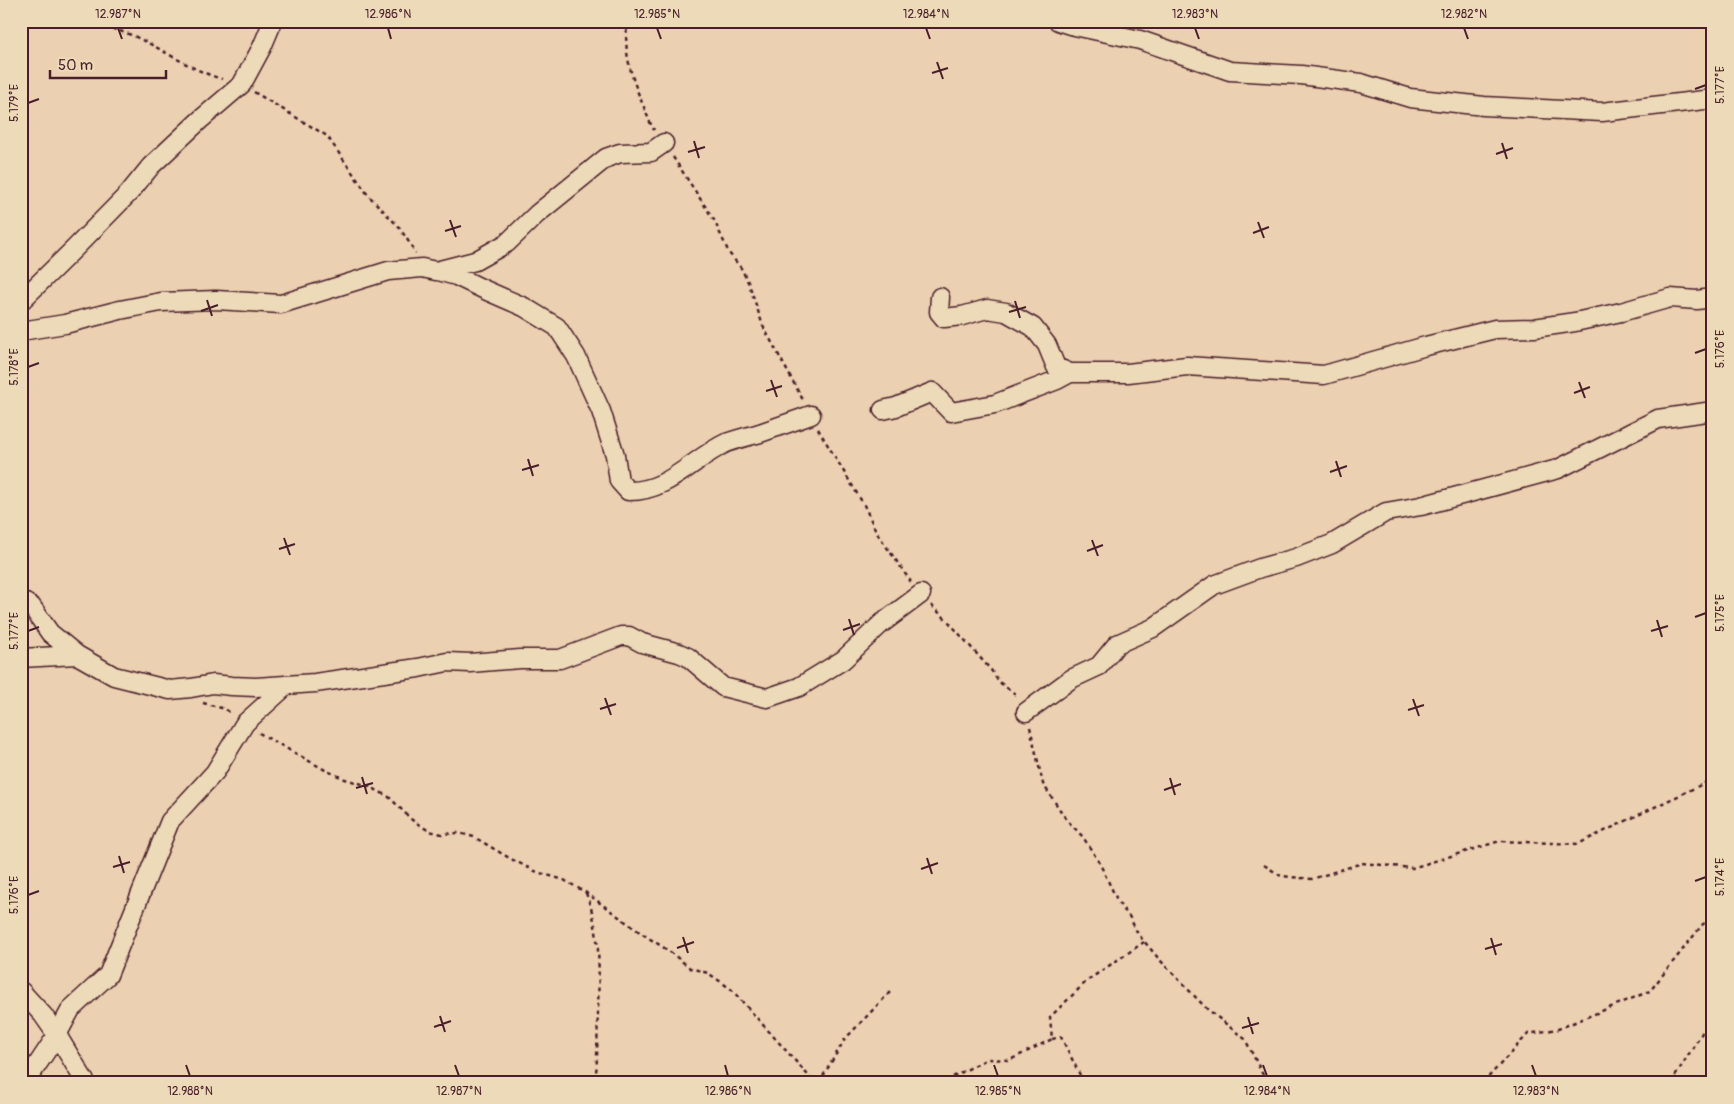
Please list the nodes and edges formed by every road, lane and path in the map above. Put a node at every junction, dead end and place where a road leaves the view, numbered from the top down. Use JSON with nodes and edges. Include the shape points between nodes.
{"nodes":[{"id":1,"x":98,"y":21,"type":"edge"},
{"id":2,"x":273,"y":21,"type":"edge"},
{"id":3,"x":628,"y":21,"type":"edge"},
{"id":4,"x":1058,"y":21,"type":"edge"},
{"id":5,"x":242,"y":84,"type":"junction"},
{"id":6,"x":1713,"y":100,"type":"edge"},
{"id":7,"x":664,"y":143,"type":"junction"},
{"id":8,"x":429,"y":269,"type":"junction"},
{"id":9,"x":940,"y":297,"type":"dead end"},
{"id":10,"x":1713,"y":298,"type":"edge"},
{"id":11,"x":21,"y":302,"type":"edge"},
{"id":12,"x":21,"y":332,"type":"edge"},
{"id":13,"x":1070,"y":373,"type":"junction"},
{"id":14,"x":883,"y":410,"type":"dead end"},
{"id":15,"x":1713,"y":411,"type":"edge"},
{"id":16,"x":811,"y":415,"type":"junction"},
{"id":17,"x":921,"y":594,"type":"junction"},
{"id":18,"x":21,"y":600,"type":"edge"},
{"id":19,"x":77,"y":655,"type":"junction"},
{"id":20,"x":21,"y":658,"type":"edge"},
{"id":21,"x":287,"y":685,"type":"junction"},
{"id":22,"x":196,"y":703,"type":"dead end"},
{"id":23,"x":1026,"y":712,"type":"junction"},
{"id":24,"x":245,"y":723,"type":"junction"},
{"id":25,"x":1713,"y":779,"type":"edge"},
{"id":26,"x":1264,"y":865,"type":"dead end"},
{"id":27,"x":585,"y":892,"type":"junction"},
{"id":28,"x":1713,"y":919,"type":"edge"},
{"id":29,"x":1144,"y":942,"type":"junction"},
{"id":30,"x":892,"y":990,"type":"dead end"},
{"id":31,"x":21,"y":991,"type":"edge"},
{"id":32,"x":1713,"y":1015,"type":"edge"},
{"id":33,"x":57,"y":1035,"type":"junction"},
{"id":34,"x":1052,"y":1039,"type":"junction"},
{"id":35,"x":25,"y":1083,"type":"edge"},
{"id":36,"x":86,"y":1083,"type":"edge"},
{"id":37,"x":595,"y":1083,"type":"edge"},
{"id":38,"x":817,"y":1083,"type":"edge"},
{"id":39,"x":938,"y":1083,"type":"edge"},
{"id":40,"x":1084,"y":1083,"type":"edge"},
{"id":41,"x":1267,"y":1083,"type":"edge"},
{"id":42,"x":1483,"y":1083,"type":"edge"},
{"id":43,"x":1671,"y":1083,"type":"edge"}],
"edges":[{"from":1,"to":5,"type":"path","via":[[181,62]]},
{"from":2,"to":5,"type":"street"},
{"from":3,"to":7,"type":"path","via":[[625,34],[627,55],[636,89],[649,123]]},
{"from":4,"to":6,"type":"street","via":[[1140,40],[1230,71],[1361,83],[1410,98],[1484,106],[1602,112]]},
{"from":5,"to":8,"type":"path","via":[[327,136],[368,195],[399,227]]},
{"from":5,"to":11,"type":"street","via":[[151,166]]},
{"from":7,"to":8,"type":"street","via":[[651,152],[620,153],[606,158],[507,243],[476,260]]},
{"from":7,"to":16,"type":"path","via":[[714,220],[729,254],[741,268],[763,326]]},
{"from":8,"to":12,"type":"street","via":[[388,271],[280,304],[216,300],[161,302]]},
{"from":8,"to":16,"type":"street","via":[[456,276],[524,307],[557,328],[576,356],[601,411],[615,455],[619,481],[628,491],[642,492],[668,482],[727,443]]},
{"from":9,"to":13,"type":"street","via":[[939,312],[944,318],[987,309],[1006,312],[1032,327],[1047,345],[1056,367]]},
{"from":10,"to":13,"type":"street","via":[[1670,298],[1575,322],[1495,329],[1324,375],[1187,366],[1128,373]]},
{"from":13,"to":14,"type":"street","via":[[1022,395],[968,410],[951,412],[932,392]]},
{"from":15,"to":23,"type":"street","via":[[1658,419],[1558,469],[1421,506],[1386,512],[1332,544],[1214,585],[1153,628],[1117,644],[1099,666],[1071,679]]},
{"from":16,"to":17,"type":"path","via":[[860,497],[877,533],[904,575]]},
{"from":17,"to":21,"type":"street","via":[[881,624],[843,660],[799,687],[767,698],[723,687],[679,652],[642,643],[630,636],[621,636],[560,659],[447,662]]},
{"from":17,"to":23,"type":"path","via":[[991,670],[998,682],[1014,693]]},
{"from":18,"to":19,"type":"street","via":[[32,607],[50,633]]},
{"from":19,"to":20,"type":"street"},
{"from":19,"to":21,"type":"street","via":[[114,676],[170,690],[214,684]]},
{"from":21,"to":24,"type":"street"},
{"from":22,"to":24,"type":"path","via":[[225,709]]},
{"from":23,"to":29,"type":"path","via":[[1044,784],[1066,819],[1084,837],[1119,904]]},
{"from":24,"to":27,"type":"path","via":[[327,771],[389,797],[412,820],[429,831],[474,837],[537,872],[564,880]]},
{"from":24,"to":33,"type":"street","via":[[215,772],[170,821],[108,975],[71,1009]]},
{"from":25,"to":26,"type":"path","via":[[1578,844],[1500,841],[1412,868],[1362,863],[1312,879],[1282,876]]},
{"from":27,"to":37,"type":"path","via":[[593,911],[600,958]]},
{"from":27,"to":38,"type":"path","via":[[690,968],[708,973],[731,990]]},
{"from":28,"to":42,"type":"path","via":[[1703,924],[1650,991],[1558,1029],[1528,1034]]},
{"from":29,"to":34,"type":"path","via":[[1088,980],[1050,1017]]},
{"from":29,"to":41,"type":"path","via":[[1206,1008],[1245,1039]]},
{"from":30,"to":38,"type":"path","via":[[846,1039]]},
{"from":31,"to":33,"type":"street","via":[[44,1015]]},
{"from":32,"to":43,"type":"path"},
{"from":33,"to":35,"type":"street"},
{"from":33,"to":36,"type":"street"},
{"from":34,"to":39,"type":"path","via":[[1010,1060],[987,1059]]},
{"from":34,"to":40,"type":"path","via":[[1061,1037]]}]}
